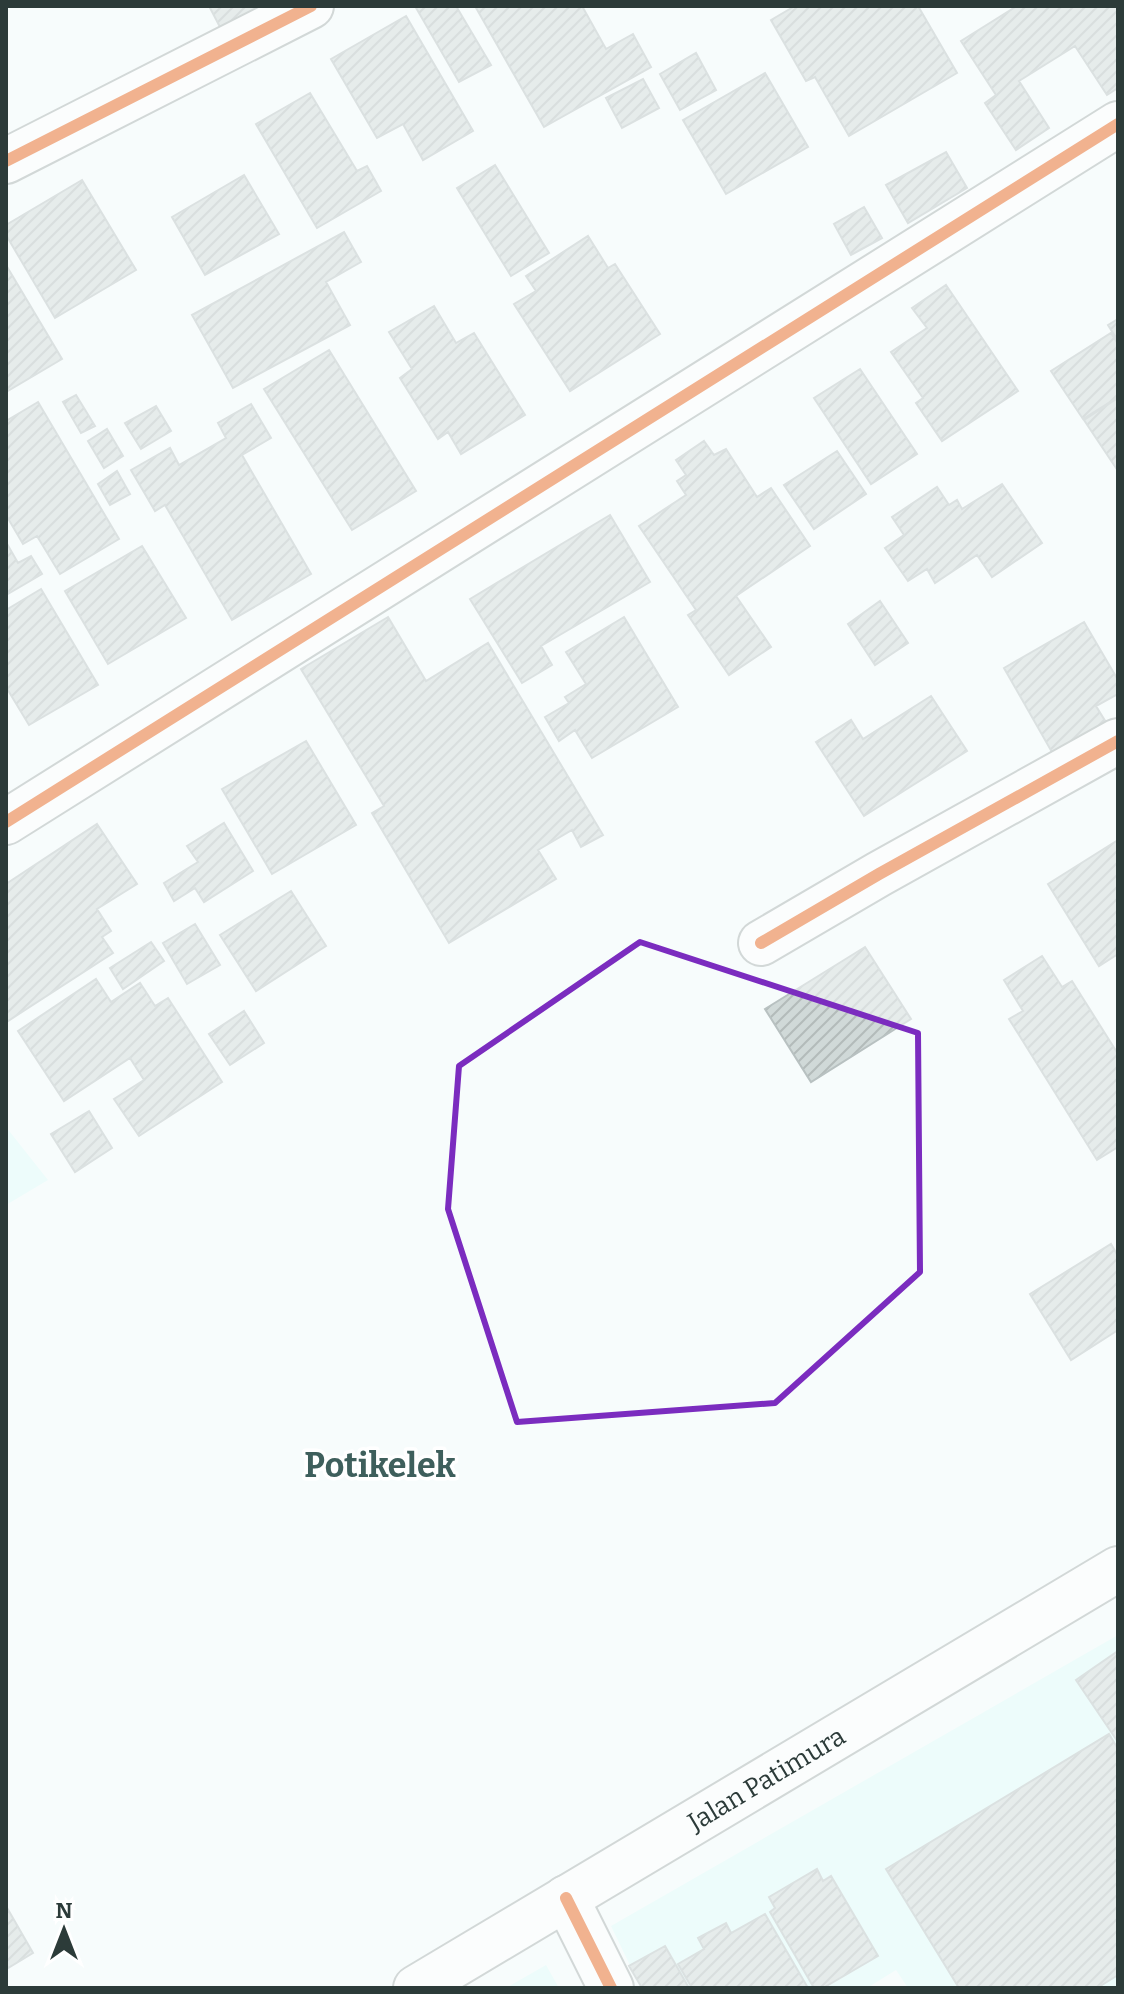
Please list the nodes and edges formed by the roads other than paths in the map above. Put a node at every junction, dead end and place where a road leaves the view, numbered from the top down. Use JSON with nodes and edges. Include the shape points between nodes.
{"nodes":[{"id":1,"x":311,"y":6,"type":"edge"},
{"id":2,"x":1118,"y":124,"type":"edge"},
{"id":3,"x":6,"y":161,"type":"edge"},
{"id":4,"x":1118,"y":741,"type":"edge"},
{"id":5,"x":6,"y":822,"type":"edge"},
{"id":6,"x":761,"y":943,"type":"dead end"},
{"id":7,"x":1118,"y":1569,"type":"edge"},
{"id":8,"x":566,"y":1898,"type":"junction"},
{"id":9,"x":416,"y":1988,"type":"edge"},
{"id":10,"x":611,"y":1988,"type":"edge"}],
"edges":[{"from":1,"to":3,"type":"street"},
{"from":2,"to":5,"type":"street"},
{"from":4,"to":6,"type":"street"},
{"from":7,"to":8,"type":"street","name":"Jalan Patimura"},
{"from":8,"to":9,"type":"street","name":"Jalan Patimura"},
{"from":8,"to":10,"type":"street"}]}
